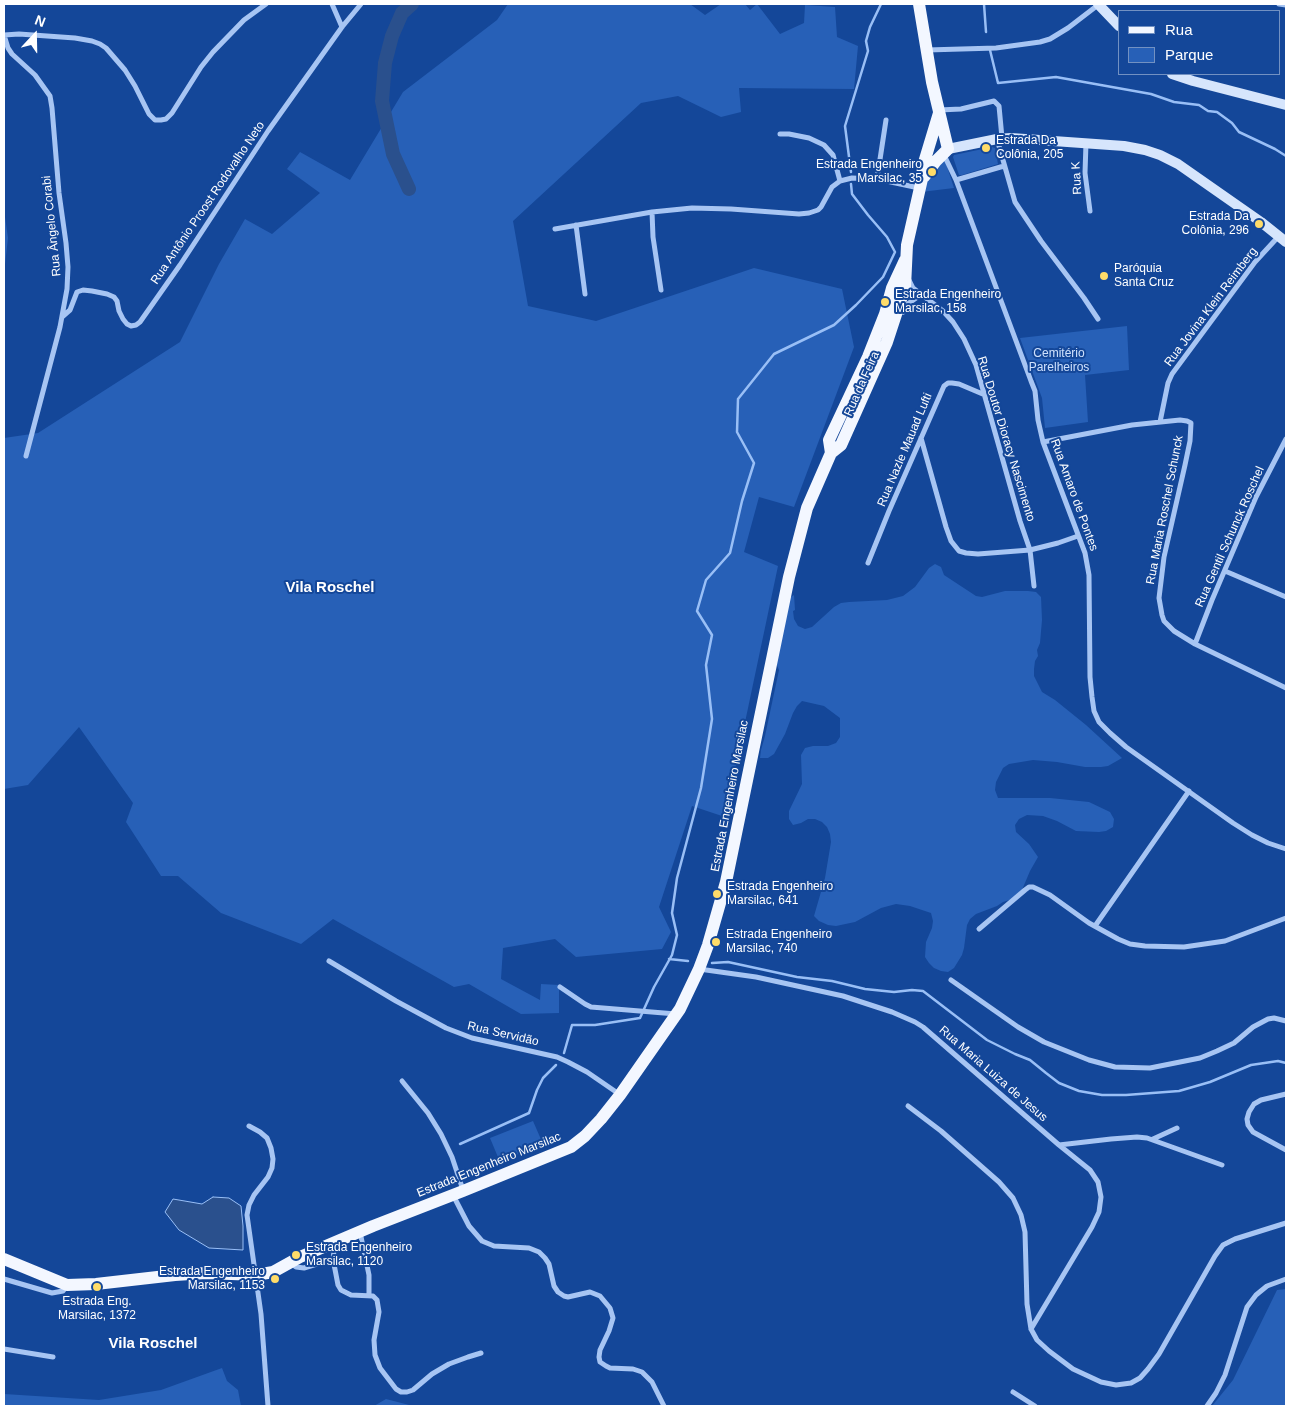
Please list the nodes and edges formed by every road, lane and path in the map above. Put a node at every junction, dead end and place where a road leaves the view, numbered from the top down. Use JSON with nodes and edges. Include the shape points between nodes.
{"nodes":[{"id":1,"x":252,"y":4,"type":"edge"},
{"id":2,"x":266,"y":4,"type":"edge"},
{"id":3,"x":332,"y":4,"type":"edge"},
{"id":4,"x":361,"y":4,"type":"edge"},
{"id":5,"x":919,"y":4,"type":"edge"},
{"id":6,"x":1098,"y":4,"type":"edge"},
{"id":7,"x":1279,"y":4,"type":"edge"},
{"id":8,"x":1286,"y":5,"type":"edge"},
{"id":9,"x":256,"y":10,"type":"junction"},
{"id":10,"x":1118,"y":25,"type":"edge"},
{"id":11,"x":342,"y":27,"type":"junction"},
{"id":12,"x":4,"y":35,"type":"edge"},
{"id":13,"x":927,"y":50,"type":"junction"},
{"id":14,"x":1175,"y":75,"type":"edge"},
{"id":15,"x":1286,"y":105,"type":"edge"},
{"id":16,"x":938,"y":115,"type":"junction"},
{"id":17,"x":886,"y":120,"type":"dead end"},
{"id":18,"x":780,"y":134,"type":"dead end"},
{"id":19,"x":1000,"y":139,"type":"junction"},
{"id":20,"x":1086,"y":143,"type":"junction"},
{"id":21,"x":946,"y":151,"type":"junction"},
{"id":22,"x":1004,"y":166,"type":"junction"},
{"id":23,"x":877,"y":179,"type":"junction"},
{"id":24,"x":956,"y":180,"type":"junction"},
{"id":25,"x":840,"y":181,"type":"junction"},
{"id":26,"x":921,"y":183,"type":"junction"},
{"id":27,"x":652,"y":212,"type":"junction"},
{"id":28,"x":1090,"y":212,"type":"dead end"},
{"id":29,"x":576,"y":225,"type":"junction"},
{"id":30,"x":555,"y":229,"type":"dead end"},
{"id":31,"x":1282,"y":239,"type":"edge"},
{"id":32,"x":661,"y":290,"type":"dead end"},
{"id":33,"x":585,"y":294,"type":"dead end"},
{"id":34,"x":922,"y":294,"type":"junction"},
{"id":35,"x":901,"y":296,"type":"junction"},
{"id":36,"x":62,"y":317,"type":"junction"},
{"id":37,"x":1098,"y":319,"type":"dead end"},
{"id":38,"x":985,"y":395,"type":"junction"},
{"id":39,"x":1160,"y":422,"type":"junction"},
{"id":40,"x":921,"y":438,"type":"junction"},
{"id":41,"x":1286,"y":439,"type":"edge"},
{"id":42,"x":1043,"y":442,"type":"junction"},
{"id":43,"x":26,"y":456,"type":"dead end"},
{"id":44,"x":1078,"y":536,"type":"junction"},
{"id":45,"x":1030,"y":550,"type":"junction"},
{"id":46,"x":868,"y":563,"type":"dead end"},
{"id":47,"x":1225,"y":571,"type":"junction"},
{"id":48,"x":1034,"y":586,"type":"dead end"},
{"id":49,"x":1286,"y":597,"type":"edge"},
{"id":50,"x":1195,"y":644,"type":"junction"},
{"id":51,"x":1286,"y":688,"type":"edge"},
{"id":52,"x":1189,"y":791,"type":"junction"},
{"id":53,"x":1286,"y":849,"type":"edge"},
{"id":54,"x":1286,"y":918,"type":"edge"},
{"id":55,"x":1095,"y":926,"type":"junction"},
{"id":56,"x":979,"y":929,"type":"dead end"},
{"id":57,"x":330,"y":961,"type":"dead end"},
{"id":58,"x":699,"y":969,"type":"junction"},
{"id":59,"x":951,"y":980,"type":"dead end"},
{"id":60,"x":560,"y":987,"type":"dead end"},
{"id":61,"x":676,"y":1014,"type":"junction"},
{"id":62,"x":1286,"y":1021,"type":"edge"},
{"id":63,"x":402,"y":1081,"type":"dead end"},
{"id":64,"x":620,"y":1094,"type":"junction"},
{"id":65,"x":1286,"y":1094,"type":"edge"},
{"id":66,"x":908,"y":1106,"type":"dead end"},
{"id":67,"x":249,"y":1126,"type":"dead end"},
{"id":68,"x":1177,"y":1128,"type":"dead end"},
{"id":69,"x":1153,"y":1139,"type":"junction"},
{"id":70,"x":1059,"y":1145,"type":"junction"},
{"id":71,"x":1286,"y":1150,"type":"edge"},
{"id":72,"x":1222,"y":1164,"type":"dead end"},
{"id":73,"x":458,"y":1192,"type":"junction"},
{"id":74,"x":1286,"y":1223,"type":"edge"},
{"id":75,"x":360,"y":1232,"type":"junction"},
{"id":76,"x":334,"y":1243,"type":"junction"},
{"id":77,"x":333,"y":1258,"type":"junction"},
{"id":78,"x":4,"y":1259,"type":"edge"},
{"id":79,"x":290,"y":1262,"type":"junction"},
{"id":80,"x":256,"y":1275,"type":"junction"},
{"id":81,"x":4,"y":1279,"type":"edge"},
{"id":82,"x":1286,"y":1279,"type":"edge"},
{"id":83,"x":67,"y":1285,"type":"junction"},
{"id":84,"x":369,"y":1295,"type":"junction"},
{"id":85,"x":1031,"y":1328,"type":"junction"},
{"id":86,"x":4,"y":1349,"type":"edge"},
{"id":87,"x":481,"y":1353,"type":"dead end"},
{"id":88,"x":53,"y":1357,"type":"dead end"},
{"id":89,"x":1013,"y":1392,"type":"dead end"},
{"id":90,"x":268,"y":1406,"type":"edge"},
{"id":91,"x":664,"y":1406,"type":"edge"},
{"id":92,"x":1035,"y":1406,"type":"edge"},
{"id":93,"x":1207,"y":1406,"type":"edge"}],
"edges":[{"from":1,"to":9,"type":"street"},
{"from":2,"to":9,"type":"street"},
{"from":3,"to":11,"type":"street"},
{"from":4,"to":11,"type":"street","name":"Rua Antônio Proost Rodovalho Neto"},
{"from":5,"to":13,"type":"main road"},
{"from":6,"to":10,"type":"main road"},
{"from":6,"to":13,"type":"street","via":[[1068,28],[1040,42],[996,48]]},
{"from":7,"to":8,"type":"street"},
{"from":9,"to":12,"type":"street","via":[[213,52],[172,113],[161,120],[149,114],[125,70],[100,44],[75,38]]},
{"from":11,"to":36,"type":"street","name":"Rua Antônio Proost Rodovalho Neto","via":[[140,322],[131,326],[127,324],[114,296],[83,290],[77,292],[70,310]]},
{"from":12,"to":36,"type":"street","name":"Rua Ângelo Corabi","via":[[12,54],[50,96],[68,267]]},
{"from":13,"to":16,"type":"main road"},
{"from":14,"to":15,"type":"main road"},
{"from":16,"to":19,"type":"street","via":[[994,101],[999,106]]},
{"from":16,"to":21,"type":"main road"},
{"from":16,"to":26,"type":"main road","name":"Estrada Engenheiro Marsilac"},
{"from":17,"to":23,"type":"street"},
{"from":18,"to":25,"type":"street","via":[[809,138],[824,145],[832,155]]},
{"from":19,"to":20,"type":"main road"},
{"from":19,"to":21,"type":"main road"},
{"from":19,"to":22,"type":"street"},
{"from":20,"to":28,"type":"street","name":"Rua K","via":[[1085,173]]},
{"from":20,"to":31,"type":"main road","via":[[1124,146],[1160,155],[1178,164]]},
{"from":21,"to":24,"type":"street","name":"Rua Amaro de Pontes"},
{"from":21,"to":26,"type":"main road","name":"Estrada Engenheiro Marsilac"},
{"from":22,"to":24,"type":"street"},
{"from":22,"to":37,"type":"street","via":[[1020,212]]},
{"from":23,"to":25,"type":"street"},
{"from":23,"to":26,"type":"street"},
{"from":24,"to":42,"type":"street","name":"Rua Amaro de Pontes","via":[[1035,391]]},
{"from":25,"to":27,"type":"street","via":[[832,187],[821,207],[809,213],[706,208]]},
{"from":26,"to":35,"type":"main road","name":"Estrada Engenheiro Marsilac","via":[[907,245]]},
{"from":27,"to":29,"type":"street"},
{"from":27,"to":32,"type":"street"},
{"from":29,"to":30,"type":"street"},
{"from":29,"to":33,"type":"street"},
{"from":31,"to":39,"type":"street","name":"Rua Jovina Klein Reimberg","via":[[1255,262],[1172,374]]},
{"from":34,"to":35,"type":"street","name":"Rua Doutor Dioracy Nascimento"},
{"from":34,"to":35,"type":"street","via":[[911,301]]},
{"from":34,"to":38,"type":"street","name":"Rua Doutor Dioracy Nascimento","via":[[943,311],[964,339]]},
{"from":35,"to":58,"type":"main road","name":"Estrada Engenheiro Marsilac","via":[[887,342],[841,445],[829,457],[807,508],[797,542],[726,882]]},
{"from":36,"to":43,"type":"street","name":"Rua Ângelo Corabi"},
{"from":38,"to":40,"type":"street","name":"Rua Nazle Mauad Lufti","via":[[948,383],[941,391]]},
{"from":38,"to":45,"type":"street","name":"Rua Doutor Dioracy Nascimento"},
{"from":39,"to":42,"type":"street"},
{"from":39,"to":50,"type":"street","name":"Rua Maria Roschel Schunck","via":[[1180,420],[1191,423],[1190,441],[1165,551],[1159,598],[1164,621]]},
{"from":40,"to":45,"type":"street","via":[[954,546],[966,553],[978,554]]},
{"from":40,"to":46,"type":"street","name":"Rua Nazle Mauad Lufti"},
{"from":41,"to":47,"type":"street","name":"Rua Gentil Schunck Roschel"},
{"from":42,"to":44,"type":"street","name":"Rua Amaro de Pontes"},
{"from":44,"to":45,"type":"street"},
{"from":44,"to":52,"type":"street","name":"Rua Amaro de Pontes","via":[[1086,553],[1089,575],[1090,677],[1099,722]]},
{"from":45,"to":48,"type":"street","name":"Rua Doutor Dioracy Nascimento"},
{"from":47,"to":49,"type":"street"},
{"from":47,"to":50,"type":"street","name":"Rua Gentil Schunck Roschel"},
{"from":50,"to":51,"type":"street","name":"Rua Maria Roschel Schunck"},
{"from":52,"to":53,"type":"street","name":"Rua Amaro de Pontes","via":[[1252,835]]},
{"from":52,"to":55,"type":"street"},
{"from":54,"to":55,"type":"street","via":[[1225,941],[1184,948],[1130,944]]},
{"from":55,"to":56,"type":"street","via":[[1050,895],[1029,887]]},
{"from":57,"to":64,"type":"street","name":"Rua Servidão","via":[[446,1028],[472,1038],[557,1057]]},
{"from":58,"to":61,"type":"main road","name":"Estrada Engenheiro Marsilac"},
{"from":58,"to":70,"type":"street","name":"Rua Maria Luiza de Jesus","via":[[756,977],[842,996],[915,1022]]},
{"from":59,"to":62,"type":"street","via":[[1036,1038],[1088,1060],[1115,1067],[1150,1068],[1200,1058],[1234,1043],[1268,1019]]},
{"from":60,"to":61,"type":"street","via":[[591,1007]]},
{"from":61,"to":64,"type":"main road","name":"Estrada Engenheiro Marsilac"},
{"from":63,"to":73,"type":"street","via":[[441,1134],[452,1157]]},
{"from":64,"to":73,"type":"main road","name":"Estrada Engenheiro Marsilac","via":[[601,1119],[571,1147]]},
{"from":65,"to":71,"type":"street","via":[[1254,1104],[1247,1119],[1253,1132]]},
{"from":66,"to":85,"type":"street","via":[[941,1131],[1013,1198],[1025,1232]]},
{"from":67,"to":80,"type":"street","via":[[266,1138],[272,1148],[273,1159],[268,1177],[249,1205]]},
{"from":68,"to":69,"type":"street"},
{"from":69,"to":70,"type":"street","via":[[1137,1137]]},
{"from":69,"to":72,"type":"street"},
{"from":70,"to":85,"type":"street","name":"Rua Maria Luiza de Jesus","via":[[1090,1170],[1098,1182],[1099,1212]]},
{"from":73,"to":75,"type":"main road","name":"Estrada Engenheiro Marsilac"},
{"from":73,"to":91,"type":"street","via":[[469,1226],[482,1241],[494,1246],[529,1248],[538,1252],[549,1264],[554,1286],[564,1296],[590,1292],[600,1296],[610,1308],[613,1318],[600,1350],[600,1362],[610,1368],[642,1372],[652,1382]]},
{"from":74,"to":85,"type":"street","via":[[1234,1239],[1214,1256],[1159,1354],[1140,1378],[1131,1383],[1101,1382],[1073,1369],[1049,1351]]},
{"from":75,"to":76,"type":"main road","name":"Estrada Engenheiro Marsilac"},
{"from":75,"to":84,"type":"street","via":[[369,1275]]},
{"from":76,"to":77,"type":"street"},
{"from":76,"to":79,"type":"main road","name":"Estrada Engenheiro Marsilac"},
{"from":77,"to":79,"type":"street","via":[[304,1268]]},
{"from":77,"to":84,"type":"street","via":[[341,1290],[352,1295]]},
{"from":78,"to":83,"type":"main road","name":"Estrada Engenheiro Marsilac"},
{"from":79,"to":80,"type":"main road","name":"Estrada Engenheiro Marsilac","via":[[273,1272]]},
{"from":80,"to":83,"type":"main road","name":"Estrada Engenheiro Marsilac","via":[[206,1273]]},
{"from":80,"to":90,"type":"street"},
{"from":81,"to":83,"type":"street","name":"Estrada Engenheiro Marsilac","via":[[52,1293],[63,1291]]},
{"from":82,"to":93,"type":"street","via":[[1267,1286],[1247,1307],[1225,1375]]},
{"from":84,"to":87,"type":"street","via":[[376,1298],[379,1306],[375,1355],[388,1380],[401,1392],[412,1390],[449,1364]]},
{"from":86,"to":88,"type":"street"},
{"from":89,"to":92,"type":"street"}]}
